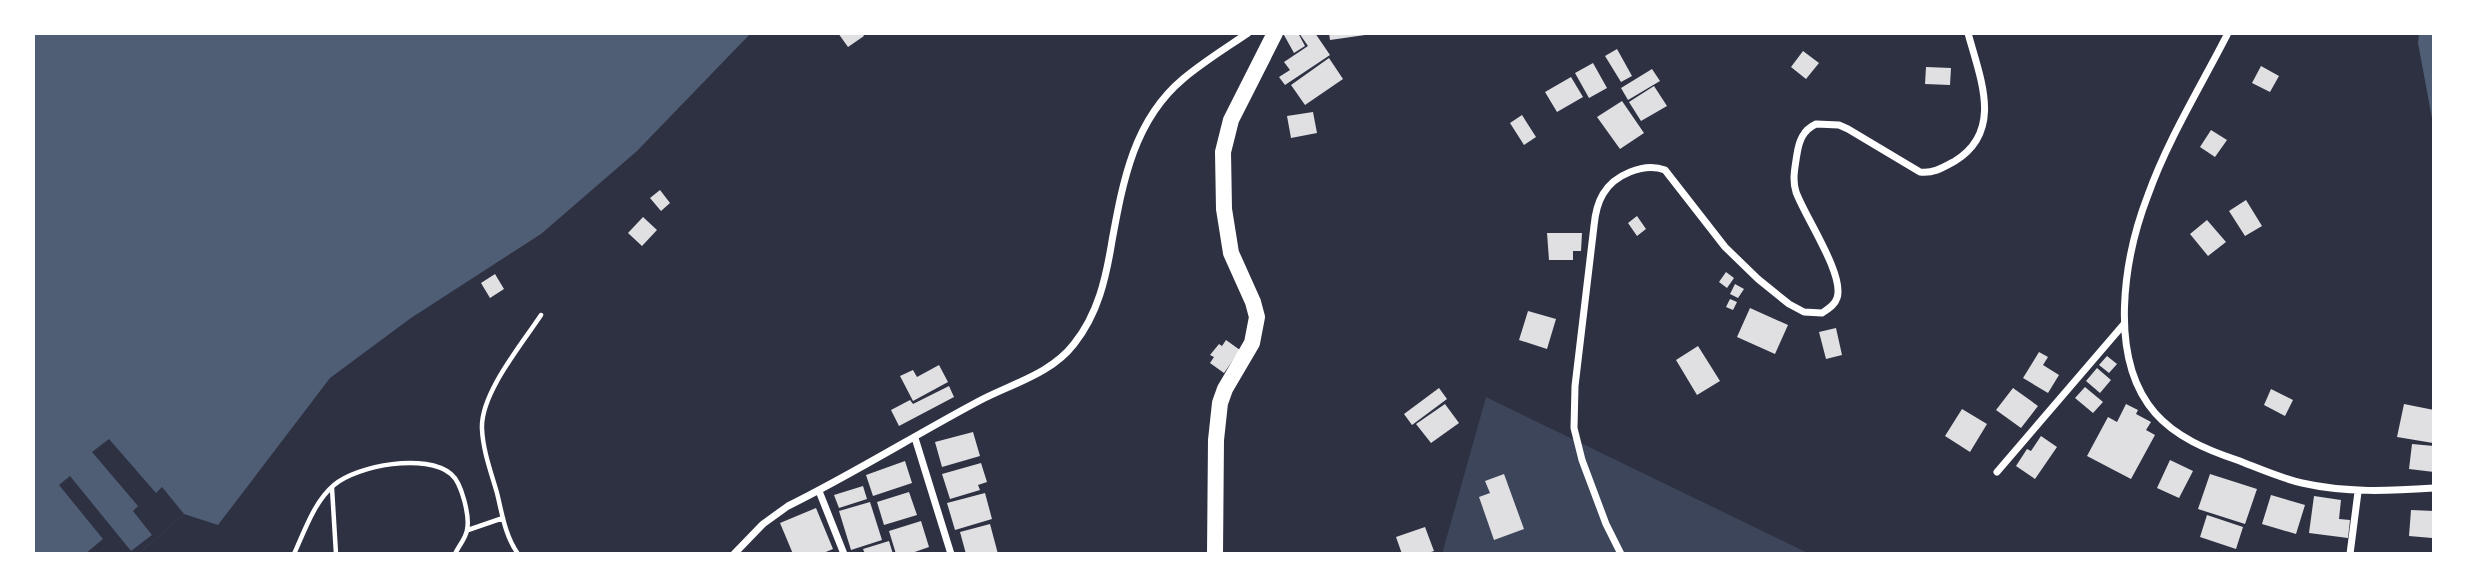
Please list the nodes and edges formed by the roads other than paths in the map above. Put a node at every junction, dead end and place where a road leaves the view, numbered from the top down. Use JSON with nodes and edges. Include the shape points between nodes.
{"nodes":[{"id":1,"x":1248,"y":33,"type":"edge"},
{"id":2,"x":1275,"y":33,"type":"edge"},
{"id":3,"x":1968,"y":33,"type":"edge"},
{"id":4,"x":2228,"y":33,"type":"edge"},
{"id":5,"x":541,"y":315,"type":"dead end"},
{"id":6,"x":2124,"y":324,"type":"junction"},
{"id":7,"x":915,"y":438,"type":"junction"},
{"id":8,"x":1997,"y":472,"type":"dead end"},
{"id":9,"x":332,"y":487,"type":"junction"},
{"id":10,"x":2434,"y":488,"type":"edge"},
{"id":11,"x":819,"y":491,"type":"junction"},
{"id":12,"x":2358,"y":492,"type":"junction"},
{"id":13,"x":503,"y":518,"type":"junction"},
{"id":14,"x":467,"y":530,"type":"junction"},
{"id":15,"x":294,"y":554,"type":"edge"},
{"id":16,"x":336,"y":554,"type":"edge"},
{"id":17,"x":455,"y":554,"type":"edge"},
{"id":18,"x":517,"y":554,"type":"edge"},
{"id":19,"x":734,"y":554,"type":"edge"},
{"id":20,"x":844,"y":554,"type":"edge"},
{"id":21,"x":951,"y":554,"type":"edge"},
{"id":22,"x":1215,"y":554,"type":"edge"},
{"id":23,"x":1621,"y":554,"type":"edge"},
{"id":24,"x":2350,"y":554,"type":"edge"}],
"edges":[{"from":1,"to":7,"type":"street","via":[[1181,80],[1148,119],[1122,187],[1097,305],[1073,346],[1059,361]]},
{"from":2,"to":22,"type":"highway","via":[[1231,120],[1223,152],[1231,253],[1257,317],[1252,343],[1220,403]]},
{"from":3,"to":23,"type":"street","via":[[1985,120],[1978,140],[1959,158],[1932,172],[1920,172],[1839,125],[1816,124],[1802,135],[1794,185],[1838,289],[1834,304],[1822,313],[1804,312],[1758,279],[1725,247],[1665,170],[1636,170],[1604,193],[1594,226],[1574,428],[1582,460]]},
{"from":4,"to":6,"type":"street","via":[[2148,194],[2132,256]]},
{"from":5,"to":13,"type":"lane","via":[[484,408],[485,448]]},
{"from":6,"to":8,"type":"street"},
{"from":6,"to":12,"type":"street","via":[[2133,380],[2155,414],[2175,430],[2195,444],[2299,482]]},
{"from":7,"to":11,"type":"street"},
{"from":7,"to":21,"type":"street"},
{"from":9,"to":14,"type":"lane","via":[[357,471],[395,463],[433,467],[452,475],[461,490]]},
{"from":9,"to":15,"type":"lane","via":[[315,508]]},
{"from":9,"to":16,"type":"lane"},
{"from":10,"to":12,"type":"street"},
{"from":11,"to":19,"type":"street","via":[[763,524]]},
{"from":11,"to":20,"type":"street"},
{"from":12,"to":24,"type":"street"},
{"from":13,"to":14,"type":"lane"},
{"from":13,"to":18,"type":"lane"},
{"from":14,"to":17,"type":"lane"}]}
